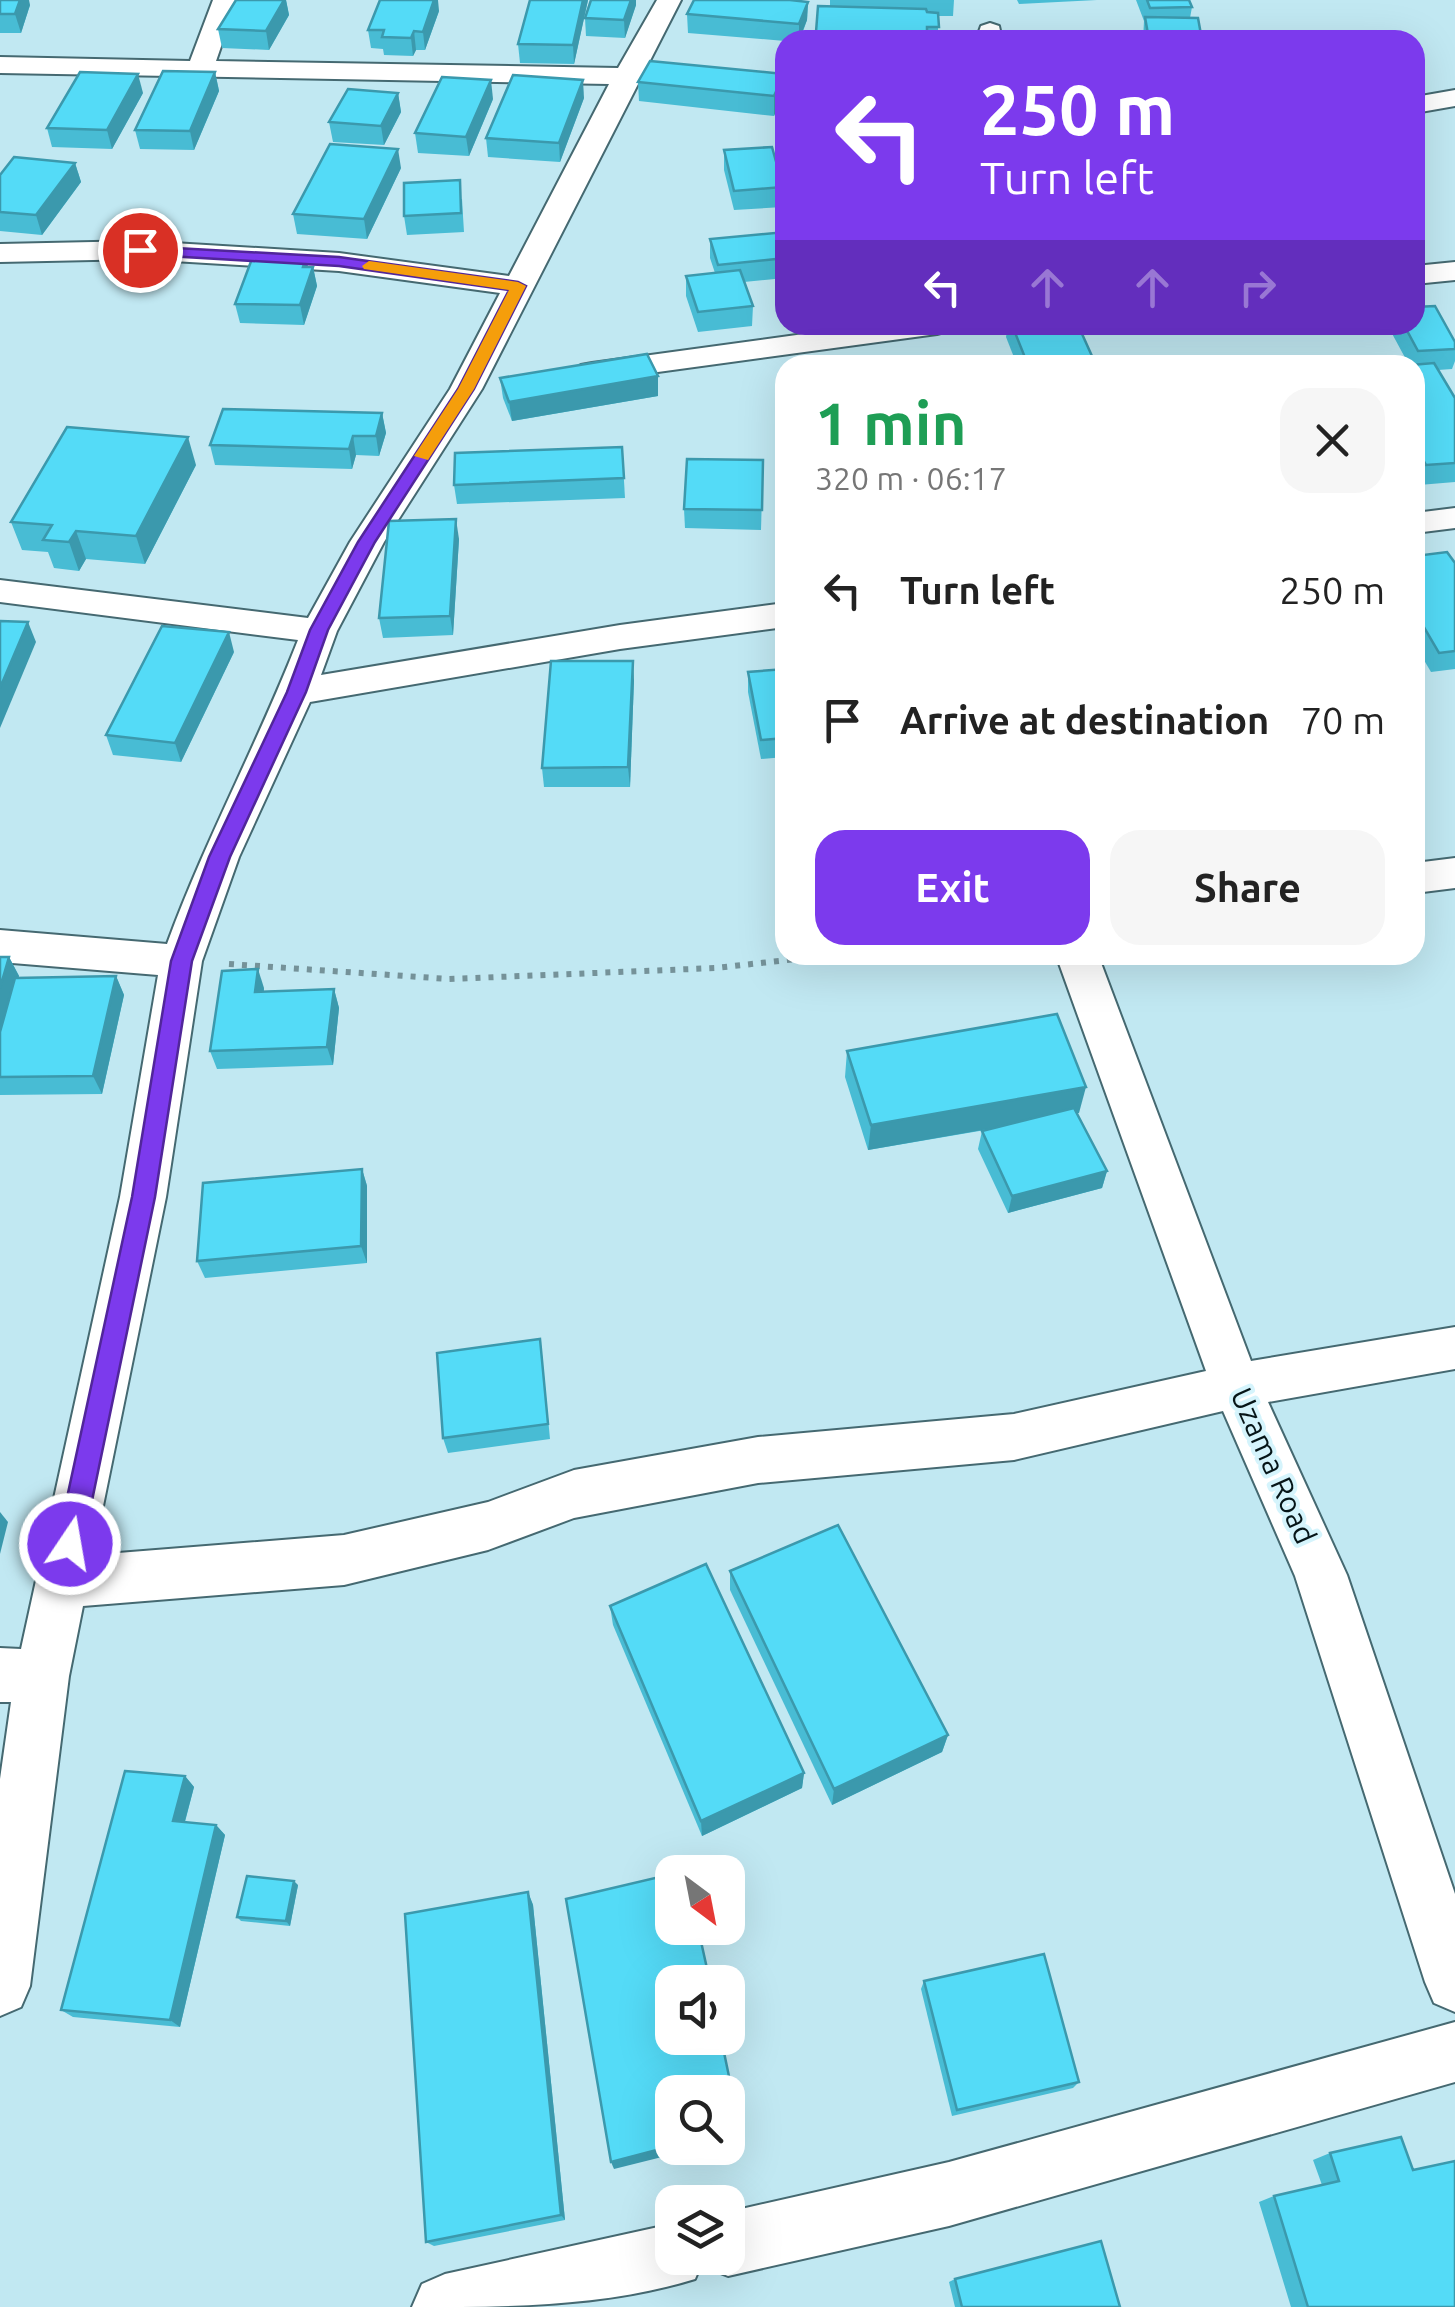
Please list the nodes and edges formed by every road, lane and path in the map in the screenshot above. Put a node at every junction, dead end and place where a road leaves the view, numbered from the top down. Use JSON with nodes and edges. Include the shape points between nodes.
{"nodes":[{"id":1,"x":224,"y":0,"type":"edge"},
{"id":2,"x":669,"y":0,"type":"edge"},
{"id":3,"x":0,"y":66,"type":"edge"},
{"id":4,"x":200,"y":69,"type":"junction"},
{"id":5,"x":626,"y":76,"type":"junction"},
{"id":6,"x":1455,"y":98,"type":"edge"},
{"id":7,"x":1425,"y":103,"type":"edge"},
{"id":8,"x":0,"y":253,"type":"edge"},
{"id":9,"x":1455,"y":272,"type":"edge"},
{"id":10,"x":1425,"y":274,"type":"edge"},
{"id":11,"x":518,"y":286,"type":"junction"},
{"id":12,"x":864,"y":335,"type":"edge"},
{"id":13,"x":564,"y":376,"type":"edge"},
{"id":14,"x":1455,"y":518,"type":"edge"},
{"id":15,"x":1425,"y":522,"type":"edge"},
{"id":16,"x":0,"y":591,"type":"edge"},
{"id":17,"x":775,"y":616,"type":"edge"},
{"id":18,"x":319,"y":630,"type":"junction"},
{"id":19,"x":296,"y":692,"type":"junction"},
{"id":20,"x":1455,"y":873,"type":"edge"},
{"id":21,"x":1425,"y":877,"type":"edge"},
{"id":22,"x":0,"y":946,"type":"edge"},
{"id":23,"x":182,"y":961,"type":"junction"},
{"id":24,"x":775,"y":961,"type":"edge"},
{"id":25,"x":1081,"y":965,"type":"edge"},
{"id":26,"x":1455,"y":1348,"type":"edge"},
{"id":27,"x":1236,"y":1386,"type":"junction"},
{"id":28,"x":62,"y":1583,"type":"junction"},
{"id":29,"x":21,"y":1676,"type":"edge"},
{"id":30,"x":1455,"y":1982,"type":"edge"},
{"id":31,"x":0,"y":1986,"type":"edge"},
{"id":32,"x":1455,"y":2052,"type":"edge"},
{"id":33,"x":745,"y":2240,"type":"edge"},
{"id":34,"x":655,"y":2260,"type":"edge"},
{"id":35,"x":445,"y":2307,"type":"edge"}],
"edges":[{"from":1,"to":4,"type":"street"},
{"from":2,"to":5,"type":"street"},
{"from":3,"to":4,"type":"street"},
{"from":4,"to":5,"type":"street"},
{"from":5,"to":11,"type":"street"},
{"from":6,"to":7,"type":"street"},
{"from":8,"to":11,"type":"street","via":[[140,250],[339,262]]},
{"from":9,"to":10,"type":"street"},
{"from":11,"to":18,"type":"street","via":[[486,386],[367,542]]},
{"from":12,"to":13,"type":"street"},
{"from":14,"to":15,"type":"street"},
{"from":16,"to":18,"type":"street"},
{"from":17,"to":19,"type":"street"},
{"from":18,"to":19,"type":"street"},
{"from":19,"to":23,"type":"street","via":[[220,857]]},
{"from":20,"to":21,"type":"street"},
{"from":22,"to":23,"type":"street"},
{"from":23,"to":24,"type":"path","via":[[449,979]]},
{"from":23,"to":28,"type":"street","via":[[143,1197]]},
{"from":25,"to":27,"type":"street","name":"Uzama Road"},
{"from":26,"to":27,"type":"street"},
{"from":27,"to":28,"type":"street","via":[[1014,1437],[758,1460],[574,1494],[488,1526],[344,1560]]},
{"from":27,"to":30,"type":"street","name":"Uzama Road","via":[[1321,1575]]},
{"from":28,"to":29,"type":"street"},
{"from":29,"to":31,"type":"street"},
{"from":32,"to":33,"type":"street","via":[[949,2194]]},
{"from":34,"to":35,"type":"street"}]}
